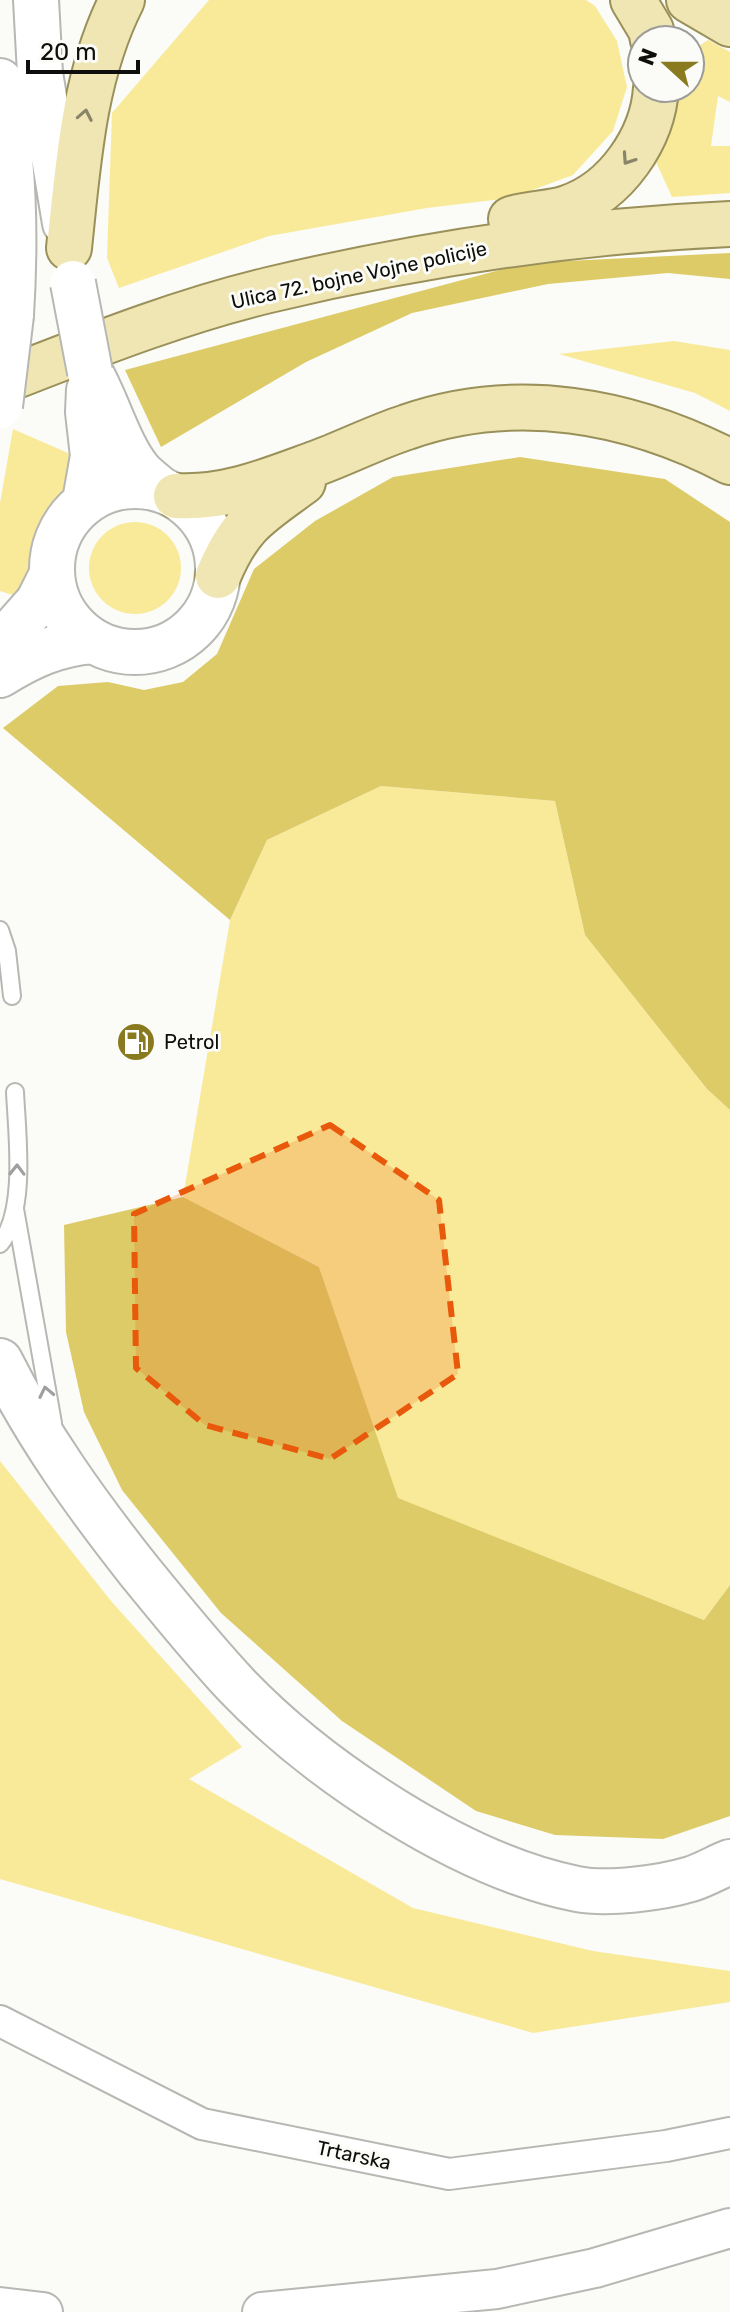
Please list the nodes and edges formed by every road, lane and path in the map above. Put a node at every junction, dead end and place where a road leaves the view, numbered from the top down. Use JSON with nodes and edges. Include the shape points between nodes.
{"nodes":[{"id":1,"x":36,"y":0,"type":"edge"},
{"id":2,"x":67,"y":0,"type":"edge"},
{"id":3,"x":122,"y":0,"type":"edge"},
{"id":4,"x":633,"y":0,"type":"edge"},
{"id":5,"x":689,"y":0,"type":"edge"},
{"id":6,"x":647,"y":24,"type":"edge"},
{"id":7,"x":730,"y":24,"type":"edge"},
{"id":8,"x":0,"y":81,"type":"edge"},
{"id":9,"x":655,"y":104,"type":"edge"},
{"id":10,"x":52,"y":140,"type":"junction"},
{"id":11,"x":730,"y":224,"type":"edge"},
{"id":12,"x":454,"y":251,"type":"junction"},
{"id":13,"x":6,"y":264,"type":"edge"},
{"id":14,"x":71,"y":266,"type":"junction"},
{"id":15,"x":90,"y":372,"type":"junction"},
{"id":16,"x":0,"y":382,"type":"edge"},
{"id":17,"x":0,"y":406,"type":"edge"},
{"id":18,"x":344,"y":453,"type":"junction"},
{"id":19,"x":730,"y":462,"type":"edge"},
{"id":20,"x":167,"y":492,"type":"junction"},
{"id":21,"x":85,"y":501,"type":"junction"},
{"id":22,"x":51,"y":576,"type":"junction"},
{"id":23,"x":218,"y":576,"type":"junction"},
{"id":24,"x":92,"y":641,"type":"junction"},
{"id":25,"x":0,"y":645,"type":"edge"},
{"id":26,"x":0,"y":675,"type":"edge"},
{"id":27,"x":0,"y":930,"type":"edge"},
{"id":28,"x":12,"y":996,"type":"dead end"},
{"id":29,"x":15,"y":1092,"type":"dead end"},
{"id":30,"x":15,"y":1209,"type":"junction"},
{"id":31,"x":0,"y":1244,"type":"edge"},
{"id":32,"x":0,"y":1361,"type":"edge"},
{"id":33,"x":62,"y":1468,"type":"junction"},
{"id":34,"x":730,"y":1862,"type":"edge"},
{"id":35,"x":0,"y":2021,"type":"edge"},
{"id":36,"x":730,"y":2133,"type":"edge"},
{"id":37,"x":730,"y":2228,"type":"edge"},
{"id":38,"x":0,"y":2307,"type":"edge"},
{"id":39,"x":43,"y":2312,"type":"edge"},
{"id":40,"x":262,"y":2312,"type":"edge"}],
"edges":[{"from":1,"to":10,"type":"main road","via":[[40,73]]},
{"from":2,"to":10,"type":"main road"},
{"from":14,"to":3,"type":"main road","one_way":true,"via":[[82,133],[93,75]]},
{"from":4,"to":6,"type":"main road"},
{"from":5,"to":7,"type":"main road"},
{"from":8,"to":13,"type":"main road","via":[[13,185]]},
{"from":9,"to":12,"type":"main road","one_way":true,"via":[[642,139],[601,190],[567,208],[489,226]]},
{"from":10,"to":14,"type":"main road"},
{"from":11,"to":12,"type":"main road","name":"Ulica 72. bojne Vojne policije"},
{"from":12,"to":16,"type":"main road","name":"Ulica 72. bojne Vojne policije","via":[[267,290],[129,333]]},
{"from":13,"to":17,"type":"main road","bridge":true,"via":[[11,315]]},
{"from":14,"to":15,"type":"main road","bridge":true},
{"from":15,"to":20,"type":"main road","via":[[127,452],[140,471]]},
{"from":15,"to":21,"type":"main road","via":[[93,456]]},
{"from":18,"to":19,"type":"main road","via":[[408,426],[470,411],[543,407],[643,424]]},
{"from":18,"to":20,"type":"main road","via":[[218,496]]},
{"from":18,"to":23,"type":"main road","via":[[255,516]]},
{"from":20,"to":21,"type":"main road","via":[[136,485]]},
{"from":20,"to":23,"type":"main road","via":[[199,514],[212,536]]},
{"from":21,"to":22,"type":"main road","via":[[58,535]]},
{"from":22,"to":24,"type":"main road","via":[[66,617]]},
{"from":22,"to":25,"type":"main road","via":[[38,602]]},
{"from":23,"to":24,"type":"main road","via":[[209,606],[173,643],[132,653]]},
{"from":24,"to":26,"type":"main road","via":[[46,650]]},
{"from":27,"to":28,"type":"lane"},
{"from":30,"to":29,"type":"lane","one_way":true},
{"from":30,"to":31,"type":"lane"},
{"from":33,"to":30,"type":"lane","one_way":true},
{"from":32,"to":33,"type":"main road"},
{"from":33,"to":34,"type":"main road","via":[[162,1599],[239,1688],[318,1758],[383,1804],[460,1847],[579,1889],[629,1889],[691,1879]]},
{"from":35,"to":36,"type":"street","name":"Trtarska","via":[[202,2124],[449,2174]]},
{"from":37,"to":40,"type":"street","via":[[595,2268],[497,2289]]},
{"from":38,"to":39,"type":"street"}]}
